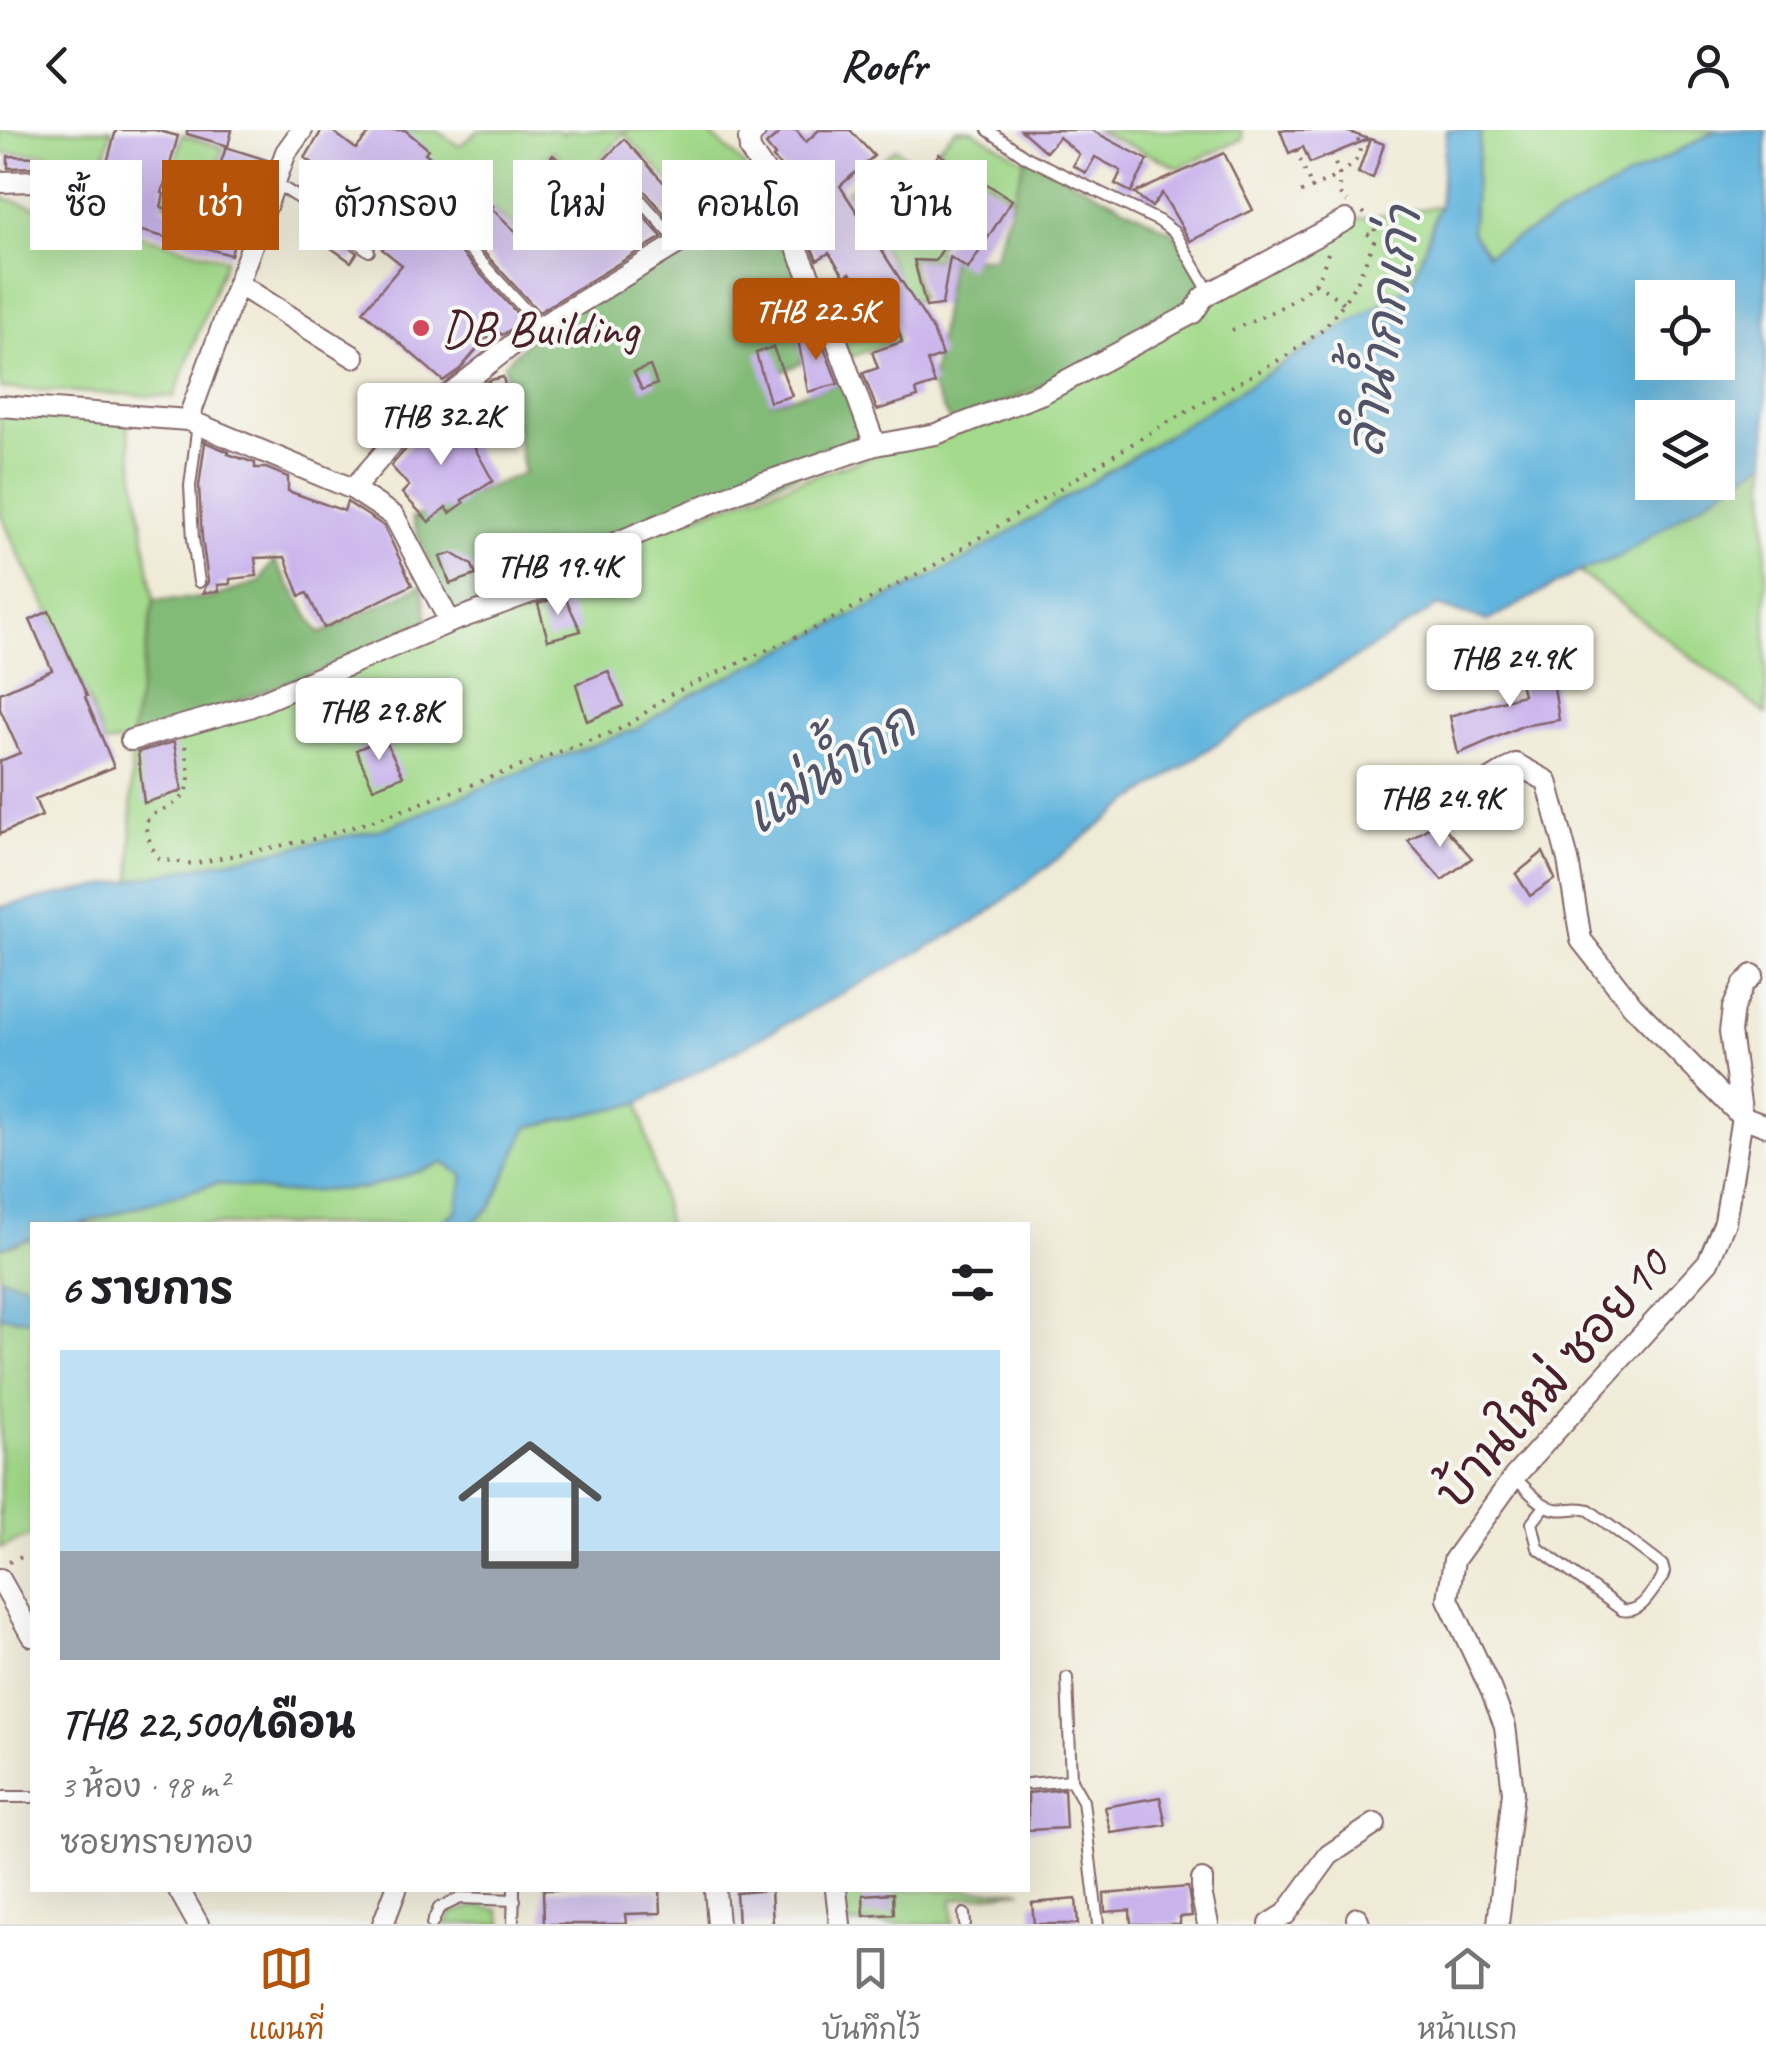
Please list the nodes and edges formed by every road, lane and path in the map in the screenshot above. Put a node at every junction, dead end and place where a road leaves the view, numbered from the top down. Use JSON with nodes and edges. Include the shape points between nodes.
{"nodes":[{"id":1,"x":302,"y":130,"type":"edge"},
{"id":2,"x":756,"y":130,"type":"edge"},
{"id":3,"x":988,"y":130,"type":"edge"},
{"id":4,"x":1354,"y":130,"type":"edge"},
{"id":5,"x":1296,"y":150,"type":"dead end"},
{"id":6,"x":1332,"y":154,"type":"dead end"},
{"id":7,"x":757,"y":160,"type":"edge"},
{"id":8,"x":279,"y":172,"type":"edge"},
{"id":9,"x":1339,"y":172,"type":"junction"},
{"id":10,"x":30,"y":181,"type":"edge"},
{"id":11,"x":0,"y":182,"type":"edge"},
{"id":12,"x":279,"y":186,"type":"edge"},
{"id":13,"x":1312,"y":188,"type":"junction"},
{"id":14,"x":1301,"y":192,"type":"dead end"},
{"id":15,"x":642,"y":202,"type":"edge"},
{"id":16,"x":1346,"y":220,"type":"joint"},
{"id":17,"x":662,"y":224,"type":"edge"},
{"id":18,"x":1326,"y":231,"type":"junction"},
{"id":19,"x":1374,"y":238,"type":"junction"},
{"id":20,"x":251,"y":250,"type":"edge"},
{"id":21,"x":470,"y":250,"type":"edge"},
{"id":22,"x":668,"y":250,"type":"edge"},
{"id":23,"x":797,"y":250,"type":"edge"},
{"id":24,"x":369,"y":251,"type":"dead end"},
{"id":25,"x":1314,"y":282,"type":"junction"},
{"id":26,"x":238,"y":284,"type":"junction"},
{"id":27,"x":1210,"y":293,"type":"junction"},
{"id":28,"x":1344,"y":303,"type":"junction"},
{"id":29,"x":542,"y":328,"type":"junction"},
{"id":30,"x":1232,"y":330,"type":"dead end"},
{"id":31,"x":354,"y":357,"type":"dead end"},
{"id":32,"x":0,"y":406,"type":"edge"},
{"id":33,"x":193,"y":422,"type":"junction"},
{"id":34,"x":875,"y":445,"type":"junction"},
{"id":35,"x":353,"y":489,"type":"junction"},
{"id":36,"x":200,"y":582,"type":"dead end"},
{"id":37,"x":450,"y":622,"type":"junction"},
{"id":38,"x":182,"y":726,"type":"junction"},
{"id":39,"x":132,"y":740,"type":"dead end"},
{"id":40,"x":1441,"y":810,"type":"dead end"},
{"id":41,"x":1754,"y":974,"type":"dead end"},
{"id":42,"x":1742,"y":1117,"type":"junction"},
{"id":43,"x":1766,"y":1126,"type":"edge"},
{"id":44,"x":1514,"y":1477,"type":"junction"},
{"id":45,"x":1546,"y":1505,"type":"junction"},
{"id":46,"x":30,"y":1554,"type":"edge"},
{"id":47,"x":0,"y":1565,"type":"edge"},
{"id":48,"x":0,"y":1579,"type":"edge"},
{"id":49,"x":30,"y":1632,"type":"edge"},
{"id":50,"x":1068,"y":1678,"type":"dead end"},
{"id":51,"x":1072,"y":1780,"type":"junction"},
{"id":52,"x":1030,"y":1784,"type":"edge"},
{"id":53,"x":0,"y":1797,"type":"edge"},
{"id":54,"x":30,"y":1797,"type":"edge"},
{"id":55,"x":1374,"y":1824,"type":"dead end"},
{"id":56,"x":1202,"y":1880,"type":"dead end"},
{"id":57,"x":181,"y":1892,"type":"edge"},
{"id":58,"x":395,"y":1892,"type":"edge"},
{"id":59,"x":715,"y":1892,"type":"edge"},
{"id":60,"x":836,"y":1892,"type":"edge"},
{"id":61,"x":515,"y":1895,"type":"edge"},
{"id":62,"x":198,"y":1924,"type":"edge"},
{"id":63,"x":382,"y":1924,"type":"edge"},
{"id":64,"x":432,"y":1924,"type":"edge"},
{"id":65,"x":514,"y":1924,"type":"edge"},
{"id":66,"x":718,"y":1924,"type":"edge"},
{"id":67,"x":840,"y":1924,"type":"edge"},
{"id":68,"x":1098,"y":1924,"type":"edge"},
{"id":69,"x":1208,"y":1924,"type":"edge"},
{"id":70,"x":1270,"y":1924,"type":"edge"},
{"id":71,"x":1498,"y":1924,"type":"edge"}],
"edges":[{"from":1,"to":8,"type":"street"},
{"from":2,"to":7,"type":"street","via":[[749,138]]},
{"from":3,"to":27,"type":"lane","via":[[1026,157],[1159,221],[1175,234]]},
{"from":4,"to":9,"type":"path","via":[[1359,155]]},
{"from":5,"to":13,"type":"path"},
{"from":6,"to":9,"type":"path"},
{"from":9,"to":13,"type":"path"},
{"from":9,"to":19,"type":"path","via":[[1342,200],[1371,219]]},
{"from":10,"to":11,"type":"street"},
{"from":12,"to":24,"type":"lane"},
{"from":13,"to":14,"type":"path"},
{"from":15,"to":17,"type":"lane"},
{"from":16,"to":18,"type":"street"},
{"from":16,"to":19,"type":"path"},
{"from":18,"to":25,"type":"path","via":[[1328,250]]},
{"from":18,"to":27,"type":"street"},
{"from":19,"to":28,"type":"path"},
{"from":20,"to":26,"type":"street"},
{"from":21,"to":29,"type":"lane"},
{"from":22,"to":29,"type":"street"},
{"from":23,"to":34,"type":"street"},
{"from":25,"to":28,"type":"path"},
{"from":25,"to":30,"type":"path","via":[[1294,300]]},
{"from":26,"to":31,"type":"street"},
{"from":26,"to":33,"type":"street"},
{"from":27,"to":34,"type":"street","via":[[1194,313],[1043,393],[936,434]]},
{"from":28,"to":38,"type":"path","via":[[1324,329],[1286,356],[938,563],[669,695],[618,730],[379,819],[192,864],[159,859],[145,825],[150,815],[175,805],[191,782]]},
{"from":29,"to":35,"type":"street","via":[[405,428]]},
{"from":32,"to":33,"type":"street"},
{"from":33,"to":35,"type":"street"},
{"from":33,"to":36,"type":"lane","via":[[190,486]]},
{"from":34,"to":37,"type":"street","via":[[726,497],[610,546],[592,570]]},
{"from":35,"to":37,"type":"street","via":[[394,516]]},
{"from":37,"to":38,"type":"street","via":[[250,707]]},
{"from":38,"to":39,"type":"street"},
{"from":40,"to":42,"type":"street","via":[[1516,764],[1546,780],[1581,940],[1634,1006]]},
{"from":41,"to":42,"type":"street","name":"บ้านใหม่ ซอย10","via":[[1732,1008]]},
{"from":42,"to":43,"type":"street"},
{"from":42,"to":44,"type":"street","name":"บ้านใหม่ ซอย10","via":[[1724,1222],[1708,1262]]},
{"from":44,"to":45,"type":"lane"},
{"from":44,"to":71,"type":"street","name":"บ้านใหม่ ซอย10","via":[[1454,1560],[1448,1599],[1504,1726],[1513,1792]]},
{"from":45,"to":45,"type":"lane","via":[[1532,1523],[1538,1548],[1622,1610],[1638,1610],[1662,1578],[1662,1565],[1589,1510]]},
{"from":46,"to":47,"type":"path"},
{"from":48,"to":49,"type":"street"},
{"from":50,"to":51,"type":"lane"},
{"from":51,"to":52,"type":"lane"},
{"from":51,"to":68,"type":"lane","via":[[1083,1801]]},
{"from":53,"to":54,"type":"lane"},
{"from":55,"to":70,"type":"street","via":[[1330,1855],[1286,1914]]},
{"from":56,"to":69,"type":"street"},
{"from":57,"to":62,"type":"street"},
{"from":58,"to":63,"type":"street"},
{"from":59,"to":66,"type":"street"},
{"from":60,"to":67,"type":"street"},
{"from":61,"to":64,"type":"lane","via":[[460,1898],[439,1908]]},
{"from":61,"to":65,"type":"lane"}]}
